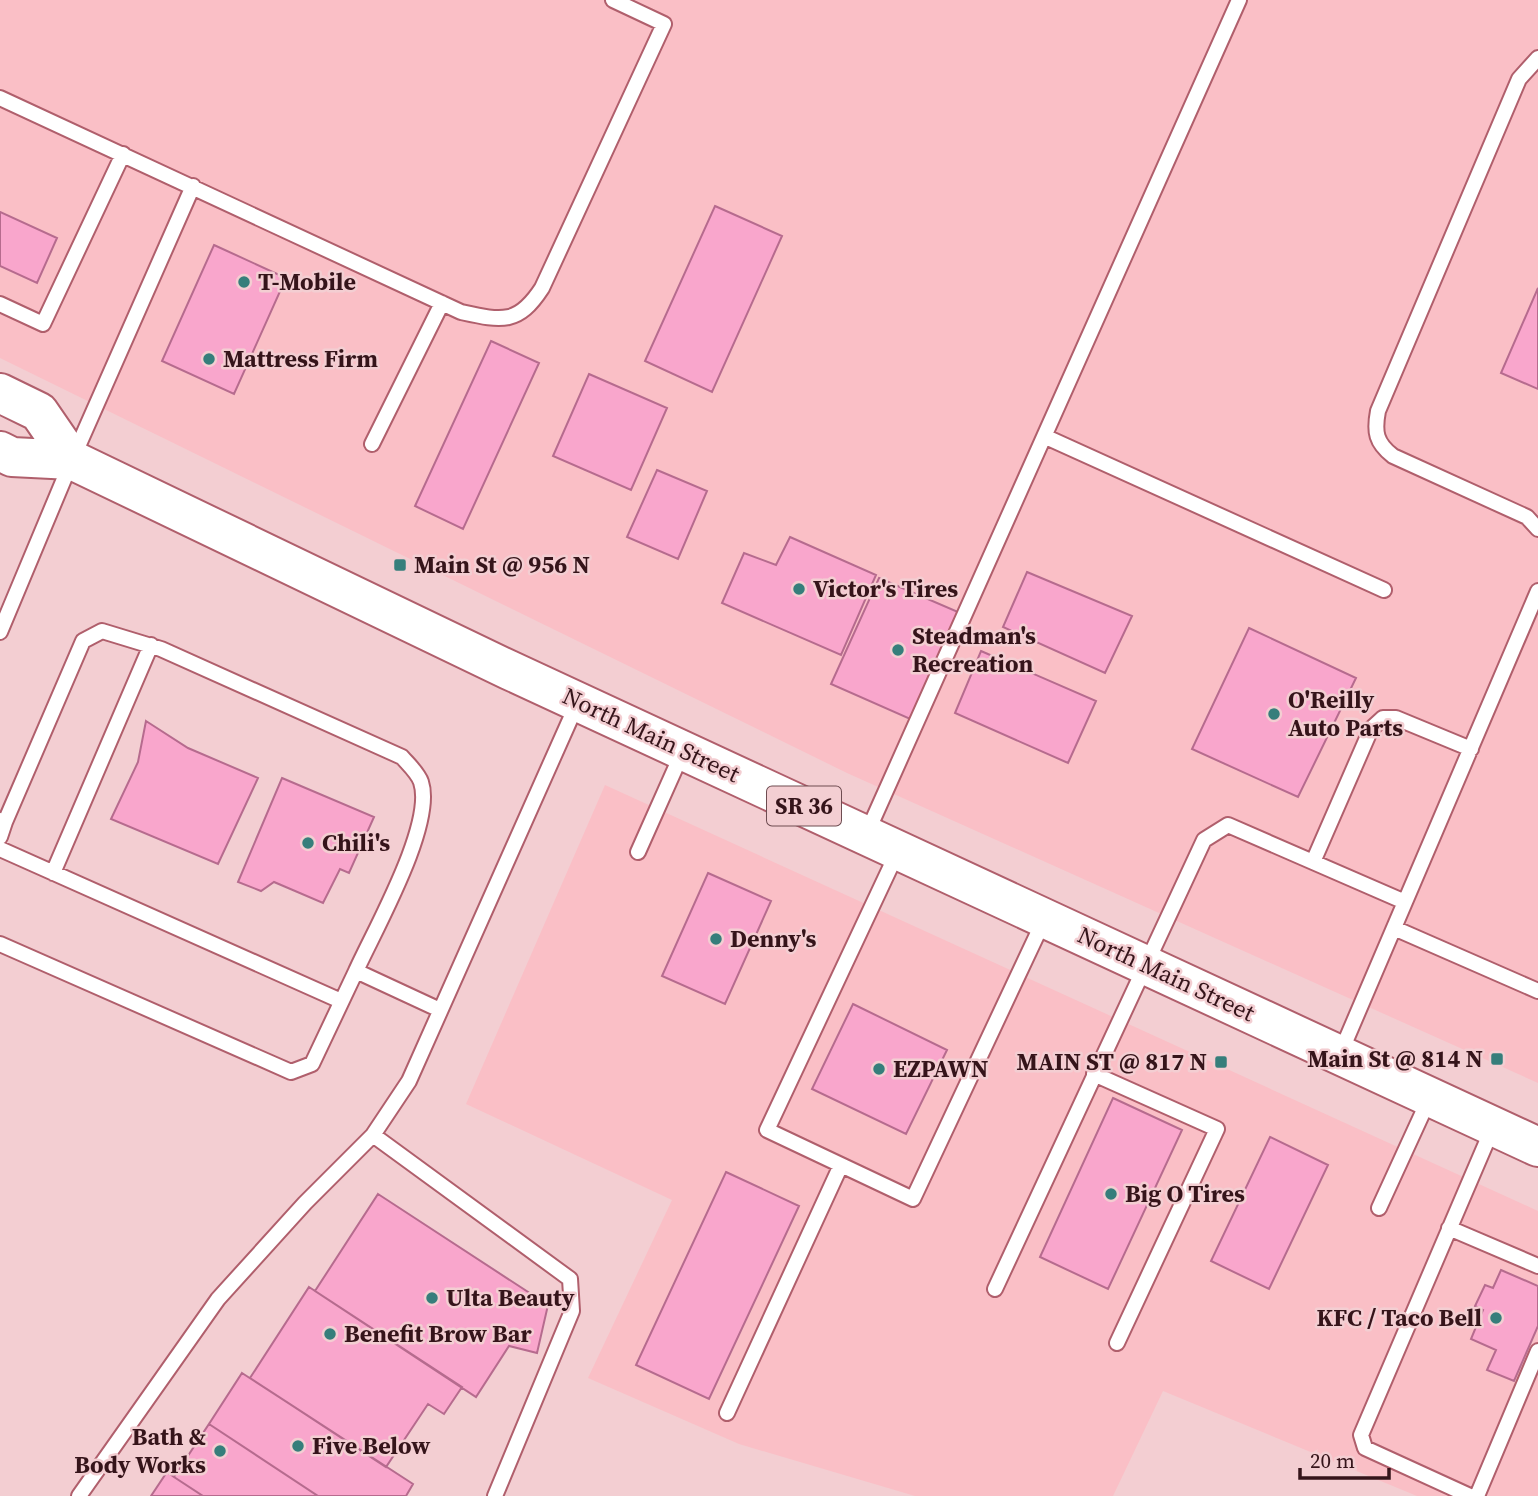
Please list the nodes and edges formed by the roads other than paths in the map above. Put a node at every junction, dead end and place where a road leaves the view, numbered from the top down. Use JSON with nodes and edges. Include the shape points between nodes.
{"nodes":[{"id":1,"x":612,"y":0,"type":"edge"},
{"id":2,"x":1239,"y":0,"type":"edge"},
{"id":3,"x":1538,"y":58,"type":"edge"},
{"id":4,"x":0,"y":97,"type":"edge"},
{"id":5,"x":123,"y":154,"type":"junction"},
{"id":6,"x":193,"y":187,"type":"junction"},
{"id":7,"x":442,"y":303,"type":"junction"},
{"id":8,"x":0,"y":304,"type":"edge"},
{"id":9,"x":0,"y":393,"type":"edge"},
{"id":10,"x":1045,"y":437,"type":"junction"},
{"id":11,"x":372,"y":444,"type":"dead end"},
{"id":12,"x":0,"y":451,"type":"edge"},
{"id":13,"x":72,"y":460,"type":"junction"},
{"id":14,"x":1537,"y":526,"type":"edge"},
{"id":15,"x":1384,"y":590,"type":"dead end"},
{"id":16,"x":1538,"y":591,"type":"edge"},
{"id":17,"x":0,"y":632,"type":"edge"},
{"id":18,"x":150,"y":645,"type":"junction"},
{"id":19,"x":578,"y":701,"type":"junction"},
{"id":20,"x":684,"y":750,"type":"junction"},
{"id":21,"x":1471,"y":750,"type":"junction"},
{"id":22,"x":3,"y":821,"type":"edge"},
{"id":23,"x":0,"y":837,"type":"edge"},
{"id":24,"x":882,"y":842,"type":"junction"},
{"id":25,"x":0,"y":849,"type":"edge"},
{"id":26,"x":638,"y":852,"type":"dead end"},
{"id":27,"x":1313,"y":862,"type":"junction"},
{"id":28,"x":53,"y":873,"type":"junction"},
{"id":29,"x":1405,"y":902,"type":"junction"},
{"id":30,"x":1045,"y":917,"type":"junction"},
{"id":31,"x":1394,"y":928,"type":"junction"},
{"id":32,"x":0,"y":944,"type":"edge"},
{"id":33,"x":1145,"y":964,"type":"junction"},
{"id":34,"x":356,"y":971,"type":"junction"},
{"id":35,"x":1538,"y":991,"type":"edge"},
{"id":36,"x":341,"y":1001,"type":"junction"},
{"id":37,"x":440,"y":1010,"type":"junction"},
{"id":38,"x":1339,"y":1055,"type":"junction"},
{"id":39,"x":1094,"y":1074,"type":"junction"},
{"id":40,"x":1430,"y":1098,"type":"junction"},
{"id":41,"x":1493,"y":1126,"type":"junction"},
{"id":42,"x":373,"y":1135,"type":"junction"},
{"id":43,"x":1538,"y":1147,"type":"edge"},
{"id":44,"x":841,"y":1165,"type":"junction"},
{"id":45,"x":1379,"y":1208,"type":"dead end"},
{"id":46,"x":1449,"y":1228,"type":"junction"},
{"id":47,"x":1538,"y":1266,"type":"edge"},
{"id":48,"x":995,"y":1289,"type":"dead end"},
{"id":49,"x":1116,"y":1343,"type":"dead end"},
{"id":50,"x":1538,"y":1352,"type":"edge"},
{"id":51,"x":727,"y":1413,"type":"dead end"},
{"id":52,"x":79,"y":1496,"type":"edge"},
{"id":53,"x":495,"y":1496,"type":"edge"},
{"id":54,"x":1471,"y":1496,"type":"edge"},
{"id":55,"x":1477,"y":1496,"type":"edge"}],
"edges":[{"from":1,"to":7,"type":"lane","via":[[664,24],[542,288],[530,307],[515,317],[493,319]]},
{"from":2,"to":10,"type":"lane"},
{"from":3,"to":14,"type":"lane","via":[[1519,79],[1378,411],[1375,430],[1382,447],[1393,456],[1527,517]]},
{"from":4,"to":5,"type":"lane"},
{"from":5,"to":6,"type":"lane"},
{"from":5,"to":8,"type":"lane","via":[[44,324]]},
{"from":6,"to":7,"type":"lane"},
{"from":6,"to":13,"type":"lane"},
{"from":7,"to":11,"type":"lane"},
{"from":9,"to":13,"type":"highway","via":[[39,412]]},
{"from":10,"to":15,"type":"lane"},
{"from":10,"to":24,"type":"lane"},
{"from":12,"to":13,"type":"highway","name":"North Main Street","number":"SR 36","via":[[12,457]]},
{"from":13,"to":17,"type":"lane"},
{"from":13,"to":19,"type":"highway","name":"North Main Street","number":"SR 36"},
{"from":16,"to":21,"type":"lane"},
{"from":18,"to":22,"type":"lane","via":[[102,631],[83,641]]},
{"from":18,"to":28,"type":"lane"},
{"from":18,"to":34,"type":"lane","via":[[402,757],[421,780],[425,806],[412,850]]},
{"from":19,"to":20,"type":"highway","name":"North Main Street","number":"SR 36"},
{"from":19,"to":37,"type":"lane"},
{"from":20,"to":24,"type":"highway","name":"North Main Street","number":"SR 36"},
{"from":20,"to":26,"type":"lane"},
{"from":21,"to":27,"type":"lane","via":[[1396,718],[1383,718],[1371,729]]},
{"from":21,"to":29,"type":"lane"},
{"from":22,"to":23,"type":"lane"},
{"from":24,"to":30,"type":"highway","name":"North Main Street","number":"SR 36"},
{"from":24,"to":44,"type":"lane","via":[[767,1130]]},
{"from":25,"to":28,"type":"lane"},
{"from":27,"to":29,"type":"lane"},
{"from":27,"to":33,"type":"lane","via":[[1227,825],[1204,840]]},
{"from":28,"to":36,"type":"lane"},
{"from":29,"to":31,"type":"lane"},
{"from":30,"to":33,"type":"highway","name":"North Main Street","number":"SR 36"},
{"from":30,"to":44,"type":"lane","via":[[913,1199]]},
{"from":31,"to":35,"type":"lane"},
{"from":31,"to":38,"type":"lane"},
{"from":32,"to":36,"type":"lane","via":[[291,1072],[312,1064]]},
{"from":33,"to":38,"type":"highway","name":"North Main Street","number":"SR 36"},
{"from":33,"to":39,"type":"lane"},
{"from":34,"to":36,"type":"lane"},
{"from":34,"to":37,"type":"lane"},
{"from":37,"to":42,"type":"lane","via":[[409,1081]]},
{"from":38,"to":40,"type":"highway","name":"North Main Street","number":"SR 36"},
{"from":39,"to":48,"type":"lane"},
{"from":39,"to":49,"type":"lane","via":[[1217,1129]]},
{"from":40,"to":41,"type":"highway","name":"North Main Street","number":"SR 36"},
{"from":40,"to":45,"type":"lane"},
{"from":41,"to":43,"type":"highway","name":"North Main Street","number":"SR 36"},
{"from":41,"to":46,"type":"lane"},
{"from":42,"to":52,"type":"lane","via":[[218,1299]]},
{"from":42,"to":53,"type":"lane","via":[[570,1279],[572,1311]]},
{"from":44,"to":51,"type":"lane"},
{"from":46,"to":47,"type":"lane"},
{"from":46,"to":54,"type":"lane","via":[[1361,1441],[1376,1454]]},
{"from":50,"to":55,"type":"lane"}]}
